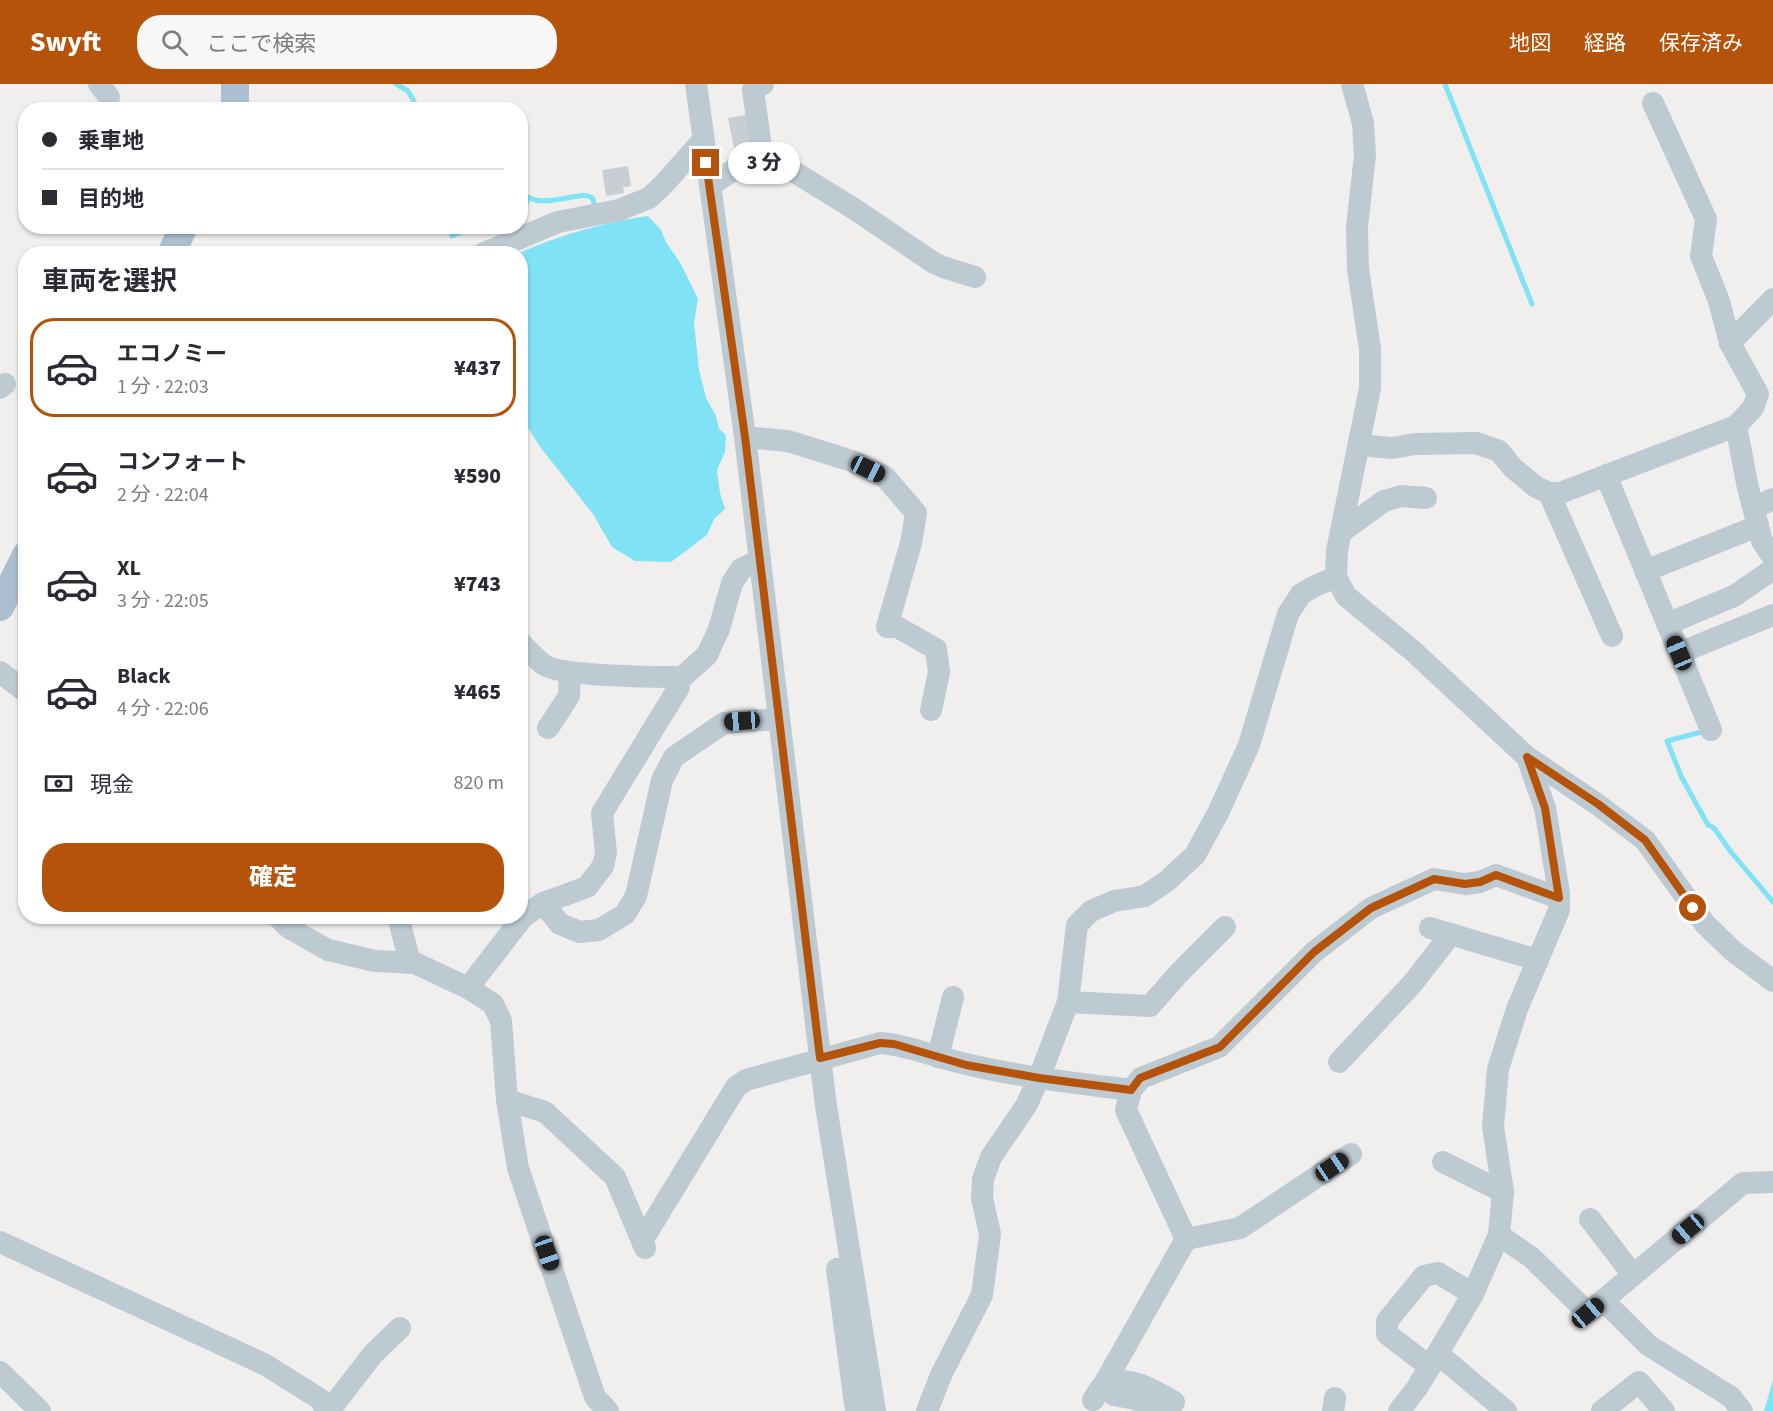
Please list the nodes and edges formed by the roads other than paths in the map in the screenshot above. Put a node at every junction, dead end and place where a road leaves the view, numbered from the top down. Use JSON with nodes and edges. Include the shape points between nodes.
{"nodes":[{"id":1,"x":235,"y":84,"type":"edge"},
{"id":2,"x":696,"y":84,"type":"edge"},
{"id":3,"x":763,"y":84,"type":"edge"},
{"id":4,"x":1352,"y":84,"type":"edge"},
{"id":5,"x":235,"y":102,"type":"edge"},
{"id":6,"x":1653,"y":103,"type":"dead end"},
{"id":7,"x":704,"y":140,"type":"junction"},
{"id":8,"x":761,"y":147,"type":"junction"},
{"id":9,"x":710,"y":186,"type":"junction"},
{"id":10,"x":501,"y":246,"type":"edge"},
{"id":11,"x":975,"y":277,"type":"dead end"},
{"id":12,"x":1773,"y":299,"type":"edge"},
{"id":13,"x":1730,"y":343,"type":"junction"},
{"id":14,"x":1736,"y":426,"type":"junction"},
{"id":15,"x":745,"y":437,"type":"junction"},
{"id":16,"x":1359,"y":445,"type":"junction"},
{"id":17,"x":1606,"y":476,"type":"junction"},
{"id":18,"x":1550,"y":493,"type":"junction"},
{"id":19,"x":1426,"y":498,"type":"dead end"},
{"id":20,"x":1762,"y":511,"type":"edge"},
{"id":21,"x":1341,"y":532,"type":"junction"},
{"id":22,"x":760,"y":560,"type":"junction"},
{"id":23,"x":18,"y":571,"type":"edge"},
{"id":24,"x":1645,"y":571,"type":"junction"},
{"id":25,"x":1771,"y":573,"type":"edge"},
{"id":26,"x":1336,"y":577,"type":"junction"},
{"id":27,"x":0,"y":607,"type":"edge"},
{"id":28,"x":1773,"y":615,"type":"edge"},
{"id":29,"x":1667,"y":624,"type":"junction"},
{"id":30,"x":1612,"y":636,"type":"dead end"},
{"id":31,"x":528,"y":650,"type":"edge"},
{"id":32,"x":1679,"y":653,"type":"junction"},
{"id":33,"x":0,"y":672,"type":"edge"},
{"id":34,"x":570,"y":672,"type":"junction"},
{"id":35,"x":677,"y":682,"type":"junction"},
{"id":36,"x":18,"y":686,"type":"edge"},
{"id":37,"x":931,"y":710,"type":"dead end"},
{"id":38,"x":779,"y":719,"type":"junction"},
{"id":39,"x":548,"y":728,"type":"dead end"},
{"id":40,"x":1711,"y":730,"type":"dead end"},
{"id":41,"x":1527,"y":757,"type":"junction"},
{"id":42,"x":1559,"y":898,"type":"junction"},
{"id":43,"x":543,"y":903,"type":"junction"},
{"id":44,"x":528,"y":914,"type":"edge"},
{"id":45,"x":285,"y":924,"type":"edge"},
{"id":46,"x":400,"y":924,"type":"edge"},
{"id":47,"x":518,"y":924,"type":"edge"},
{"id":48,"x":1225,"y":927,"type":"dead end"},
{"id":49,"x":1538,"y":960,"type":"junction"},
{"id":50,"x":410,"y":963,"type":"junction"},
{"id":51,"x":1773,"y":981,"type":"edge"},
{"id":52,"x":468,"y":988,"type":"junction"},
{"id":53,"x":953,"y":996,"type":"dead end"},
{"id":54,"x":1068,"y":1002,"type":"junction"},
{"id":55,"x":938,"y":1057,"type":"junction"},
{"id":56,"x":814,"y":1060,"type":"junction"},
{"id":57,"x":1338,"y":1062,"type":"dead end"},
{"id":58,"x":1039,"y":1078,"type":"junction"},
{"id":59,"x":1131,"y":1090,"type":"junction"},
{"id":60,"x":507,"y":1100,"type":"junction"},
{"id":61,"x":1351,"y":1154,"type":"dead end"},
{"id":62,"x":1443,"y":1162,"type":"dead end"},
{"id":63,"x":1773,"y":1182,"type":"edge"},
{"id":64,"x":1503,"y":1192,"type":"junction"},
{"id":65,"x":1590,"y":1219,"type":"dead end"},
{"id":66,"x":1499,"y":1235,"type":"junction"},
{"id":67,"x":1186,"y":1239,"type":"junction"},
{"id":68,"x":0,"y":1242,"type":"edge"},
{"id":69,"x":1633,"y":1275,"type":"junction"},
{"id":70,"x":1473,"y":1294,"type":"junction"},
{"id":71,"x":1603,"y":1300,"type":"junction"},
{"id":72,"x":400,"y":1328,"type":"dead end"},
{"id":73,"x":1434,"y":1360,"type":"junction"},
{"id":74,"x":0,"y":1372,"type":"edge"},
{"id":75,"x":1094,"y":1399,"type":"edge"},
{"id":76,"x":599,"y":1406,"type":"edge"},
{"id":77,"x":1165,"y":1407,"type":"edge"},
{"id":78,"x":40,"y":1411,"type":"edge"},
{"id":79,"x":328,"y":1411,"type":"edge"},
{"id":80,"x":856,"y":1411,"type":"edge"},
{"id":81,"x":874,"y":1411,"type":"edge"},
{"id":82,"x":927,"y":1411,"type":"edge"},
{"id":83,"x":1399,"y":1411,"type":"edge"},
{"id":84,"x":1506,"y":1411,"type":"edge"},
{"id":85,"x":1603,"y":1411,"type":"edge"},
{"id":86,"x":1664,"y":1411,"type":"edge"},
{"id":87,"x":1742,"y":1411,"type":"edge"}],
"edges":[{"from":1,"to":5,"type":"main road"},
{"from":2,"to":7,"type":"street"},
{"from":3,"to":8,"type":"street","via":[[753,90]]},
{"from":4,"to":16,"type":"street","via":[[1364,134],[1358,269],[1370,350],[1370,388]]},
{"from":6,"to":13,"type":"street","via":[[1706,219],[1701,256]]},
{"from":7,"to":9,"type":"street"},
{"from":7,"to":10,"type":"street","via":[[649,198],[619,210],[558,222]]},
{"from":8,"to":9,"type":"street"},
{"from":8,"to":11,"type":"street","via":[[767,155],[934,263]]},
{"from":9,"to":15,"type":"street"},
{"from":12,"to":13,"type":"street"},
{"from":13,"to":14,"type":"street","via":[[1758,394],[1753,408]]},
{"from":14,"to":17,"type":"street"},
{"from":14,"to":20,"type":"street","via":[[1748,488]]},
{"from":15,"to":22,"type":"street"},
{"from":15,"to":37,"type":"street","via":[[789,441],[852,461],[885,477],[916,513],[887,627],[897,627],[936,649],[939,672]]},
{"from":16,"to":18,"type":"street","via":[[1392,448],[1476,443],[1499,451],[1536,487]]},
{"from":16,"to":21,"type":"street"},
{"from":17,"to":18,"type":"street"},
{"from":17,"to":24,"type":"street"},
{"from":18,"to":30,"type":"street"},
{"from":19,"to":21,"type":"street","via":[[1401,496],[1384,501]]},
{"from":20,"to":24,"type":"street"},
{"from":20,"to":25,"type":"street","via":[[1762,541]]},
{"from":21,"to":26,"type":"street"},
{"from":22,"to":35,"type":"street","via":[[741,569],[707,655]]},
{"from":22,"to":38,"type":"street"},
{"from":23,"to":27,"type":"main road"},
{"from":24,"to":29,"type":"street"},
{"from":25,"to":29,"type":"street","via":[[1734,596]]},
{"from":26,"to":41,"type":"street","via":[[1346,596],[1413,651]]},
{"from":26,"to":54,"type":"street","via":[[1301,594],[1288,614],[1250,746],[1195,855],[1167,882],[1145,896],[1114,901],[1091,911],[1077,925]]},
{"from":28,"to":32,"type":"street"},
{"from":29,"to":32,"type":"street"},
{"from":31,"to":34,"type":"street","via":[[546,667]]},
{"from":32,"to":40,"type":"street"},
{"from":33,"to":36,"type":"street"},
{"from":34,"to":35,"type":"street","via":[[674,677]]},
{"from":34,"to":39,"type":"street","via":[[569,696]]},
{"from":35,"to":43,"type":"street","via":[[679,687],[602,813],[606,853],[603,866],[587,887]]},
{"from":38,"to":43,"type":"street","via":[[724,723],[674,757],[662,780],[636,896],[625,914],[599,930],[580,932],[560,924]]},
{"from":38,"to":56,"type":"street"},
{"from":41,"to":42,"type":"street","via":[[1545,808]]},
{"from":41,"to":51,"type":"street","via":[[1645,840],[1705,924]]},
{"from":42,"to":49,"type":"street","via":[[1559,910]]},
{"from":42,"to":59,"type":"street","via":[[1496,875],[1465,884],[1434,879],[1371,908],[1314,952],[1220,1047],[1140,1078]]},
{"from":43,"to":44,"type":"street"},
{"from":45,"to":50,"type":"street","via":[[328,950],[375,961]]},
{"from":46,"to":50,"type":"street"},
{"from":47,"to":52,"type":"street"},
{"from":48,"to":54,"type":"street","via":[[1150,1006]]},
{"from":49,"to":57,"type":"street","via":[[1441,931],[1412,984]]},
{"from":49,"to":64,"type":"street","via":[[1498,1069],[1493,1126]]},
{"from":50,"to":52,"type":"street"},
{"from":52,"to":60,"type":"street","via":[[493,1004],[501,1021]]},
{"from":53,"to":55,"type":"street"},
{"from":54,"to":58,"type":"street"},
{"from":55,"to":56,"type":"street","via":[[880,1043]]},
{"from":55,"to":58,"type":"street"},
{"from":56,"to":60,"type":"street","via":[[746,1080],[736,1087],[644,1245],[615,1177],[545,1112]]},
{"from":56,"to":80,"type":"street"},
{"from":56,"to":81,"type":"street","via":[[826,1106]]},
{"from":58,"to":59,"type":"street"},
{"from":58,"to":82,"type":"street","via":[[1026,1106],[991,1157],[983,1179],[982,1198],[990,1234],[982,1295]]},
{"from":59,"to":67,"type":"street","via":[[1126,1110]]},
{"from":60,"to":76,"type":"street","via":[[518,1168]]},
{"from":61,"to":67,"type":"street","via":[[1240,1228]]},
{"from":62,"to":64,"type":"street"},
{"from":63,"to":69,"type":"street","via":[[1743,1183]]},
{"from":64,"to":66,"type":"street"},
{"from":65,"to":69,"type":"street"},
{"from":66,"to":70,"type":"street"},
{"from":66,"to":71,"type":"street","via":[[1532,1258],[1588,1313]]},
{"from":67,"to":75,"type":"street"},
{"from":68,"to":79,"type":"street","via":[[264,1364],[320,1399]]},
{"from":69,"to":71,"type":"street"},
{"from":70,"to":73,"type":"street"},
{"from":70,"to":73,"type":"street","via":[[1438,1273],[1424,1276],[1387,1321],[1387,1334]]},
{"from":71,"to":87,"type":"street","via":[[1648,1345],[1731,1397]]},
{"from":72,"to":79,"type":"street","via":[[373,1354]]},
{"from":73,"to":83,"type":"street"},
{"from":73,"to":84,"type":"street"},
{"from":74,"to":78,"type":"street"},
{"from":75,"to":77,"type":"street","via":[[1112,1395]]},
{"from":85,"to":86,"type":"street","via":[[1639,1382]]}]}
